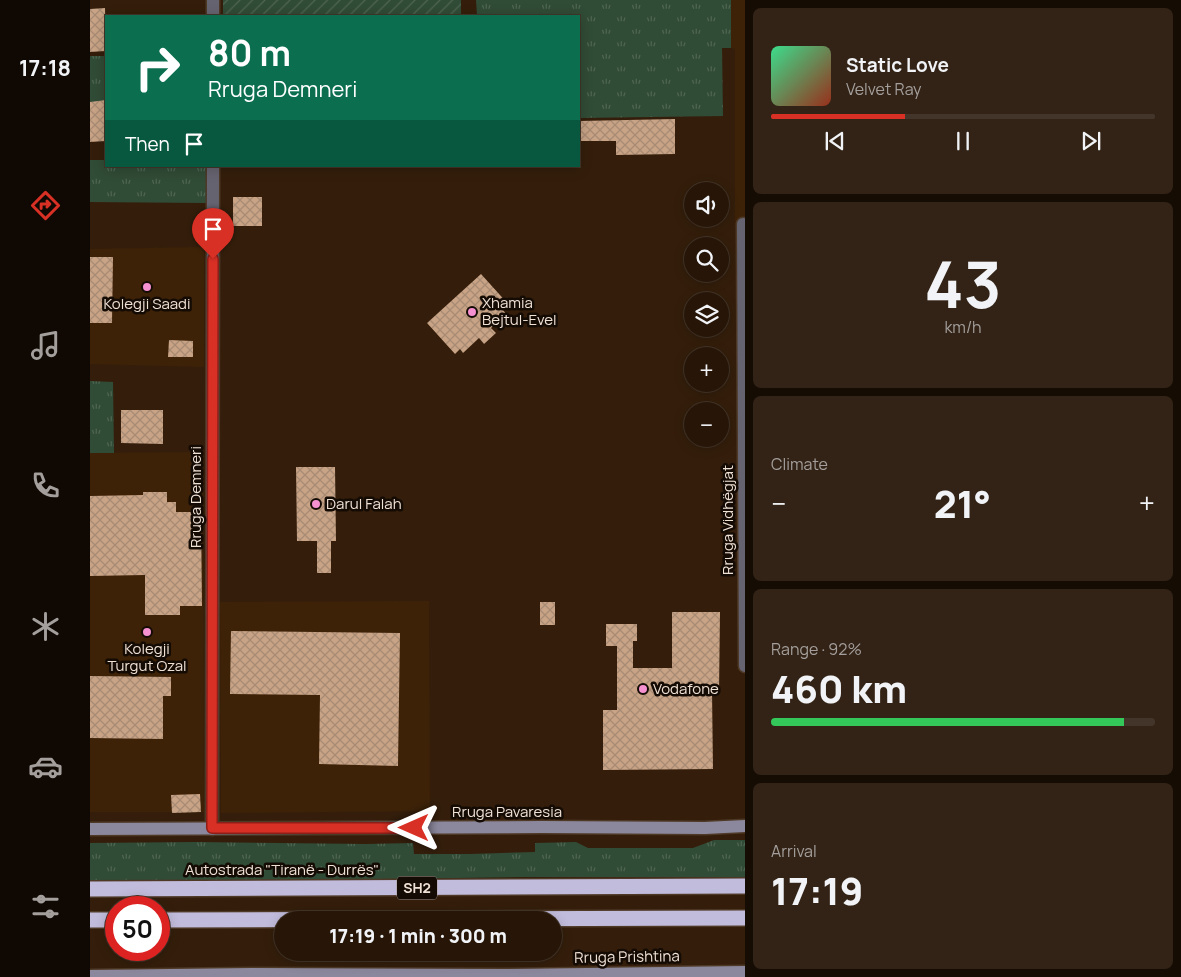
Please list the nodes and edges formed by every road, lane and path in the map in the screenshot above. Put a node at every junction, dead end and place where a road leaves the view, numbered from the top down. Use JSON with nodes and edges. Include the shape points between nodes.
{"nodes":[{"id":1,"x":213,"y":0,"type":"edge"},
{"id":2,"x":213,"y":15,"type":"edge"},
{"id":3,"x":213,"y":167,"type":"edge"},
{"id":4,"x":743,"y":224,"type":"dead end"},
{"id":5,"x":745,"y":666,"type":"edge"},
{"id":6,"x":745,"y":826,"type":"edge"},
{"id":7,"x":212,"y":828,"type":"junction"},
{"id":8,"x":90,"y":829,"type":"edge"},
{"id":9,"x":745,"y":886,"type":"edge"},
{"id":10,"x":90,"y":889,"type":"edge"},
{"id":11,"x":745,"y":918,"type":"edge"},
{"id":12,"x":90,"y":920,"type":"edge"},
{"id":13,"x":105,"y":920,"type":"edge"},
{"id":14,"x":170,"y":920,"type":"edge"},
{"id":15,"x":738,"y":974,"type":"edge"},
{"id":16,"x":90,"y":976,"type":"edge"}],
"edges":[{"from":1,"to":2,"type":"street"},
{"from":3,"to":7,"type":"street","name":"Rruga Demneri"},
{"from":4,"to":5,"type":"street","name":"Rruga Vidhëgjat"},
{"from":6,"to":7,"type":"main road","name":"Rruga Pavaresia"},
{"from":7,"to":8,"type":"main road","name":"Rruga Pavaresia"},
{"from":9,"to":10,"type":"highway","name":"Autostrada \"Tiranë - Durrës\"","number":"SH2"},
{"from":11,"to":14,"type":"highway","number":"SH2"},
{"from":12,"to":13,"type":"highway"},
{"from":15,"to":16,"type":"main road","name":"Rruga Prishtina"}]}
